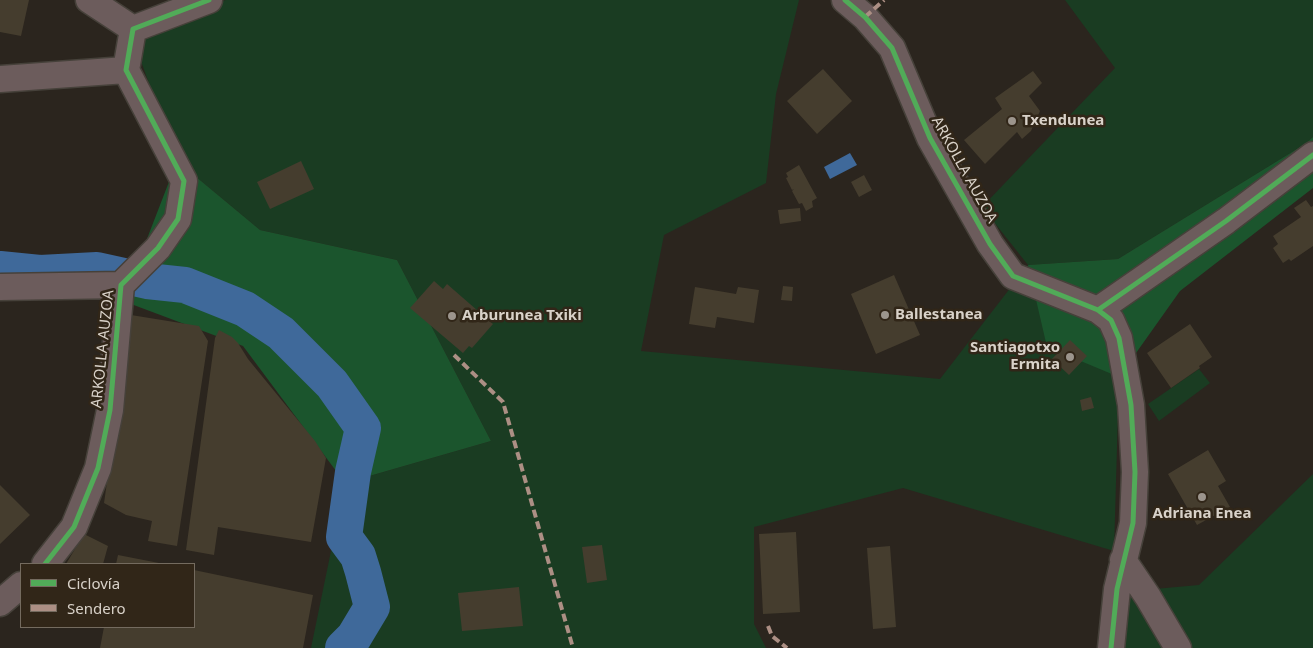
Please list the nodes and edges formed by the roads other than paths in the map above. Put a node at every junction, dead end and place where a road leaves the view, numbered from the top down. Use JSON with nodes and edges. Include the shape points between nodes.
{"nodes":[{"id":1,"x":89,"y":0,"type":"edge"},
{"id":2,"x":209,"y":0,"type":"edge"},
{"id":3,"x":845,"y":0,"type":"edge"},
{"id":4,"x":133,"y":29,"type":"junction"},
{"id":5,"x":126,"y":70,"type":"junction"},
{"id":6,"x":0,"y":80,"type":"edge"},
{"id":7,"x":1313,"y":155,"type":"edge"},
{"id":8,"x":121,"y":286,"type":"junction"},
{"id":9,"x":0,"y":287,"type":"edge"},
{"id":10,"x":1098,"y":310,"type":"junction"},
{"id":11,"x":1123,"y":560,"type":"junction"},
{"id":12,"x":46,"y":563,"type":"edge"},
{"id":13,"x":20,"y":586,"type":"edge"},
{"id":14,"x":0,"y":603,"type":"edge"},
{"id":15,"x":1111,"y":648,"type":"edge"},
{"id":16,"x":1178,"y":648,"type":"edge"}],
"edges":[{"from":1,"to":4,"type":"street"},
{"from":2,"to":4,"type":"street"},
{"from":3,"to":10,"type":"street","name":"ARKOLLA AUZOA","via":[[892,48],[930,138],[990,244],[1013,276]]},
{"from":4,"to":5,"type":"street"},
{"from":5,"to":6,"type":"street"},
{"from":5,"to":8,"type":"street","name":"ARKOLLA AUZOA","via":[[184,181],[178,218],[158,248]]},
{"from":7,"to":10,"type":"street"},
{"from":8,"to":9,"type":"street"},
{"from":8,"to":12,"type":"street","name":"ARKOLLA AUZOA","via":[[110,410],[98,468],[74,527]]},
{"from":10,"to":11,"type":"street","name":"ARKOLLA AUZOA","via":[[1111,320],[1119,338],[1131,405],[1135,472],[1133,523]]},
{"from":11,"to":15,"type":"street","name":"ARKOLLA AUZOA"},
{"from":11,"to":16,"type":"street"},
{"from":13,"to":14,"type":"street"}]}
